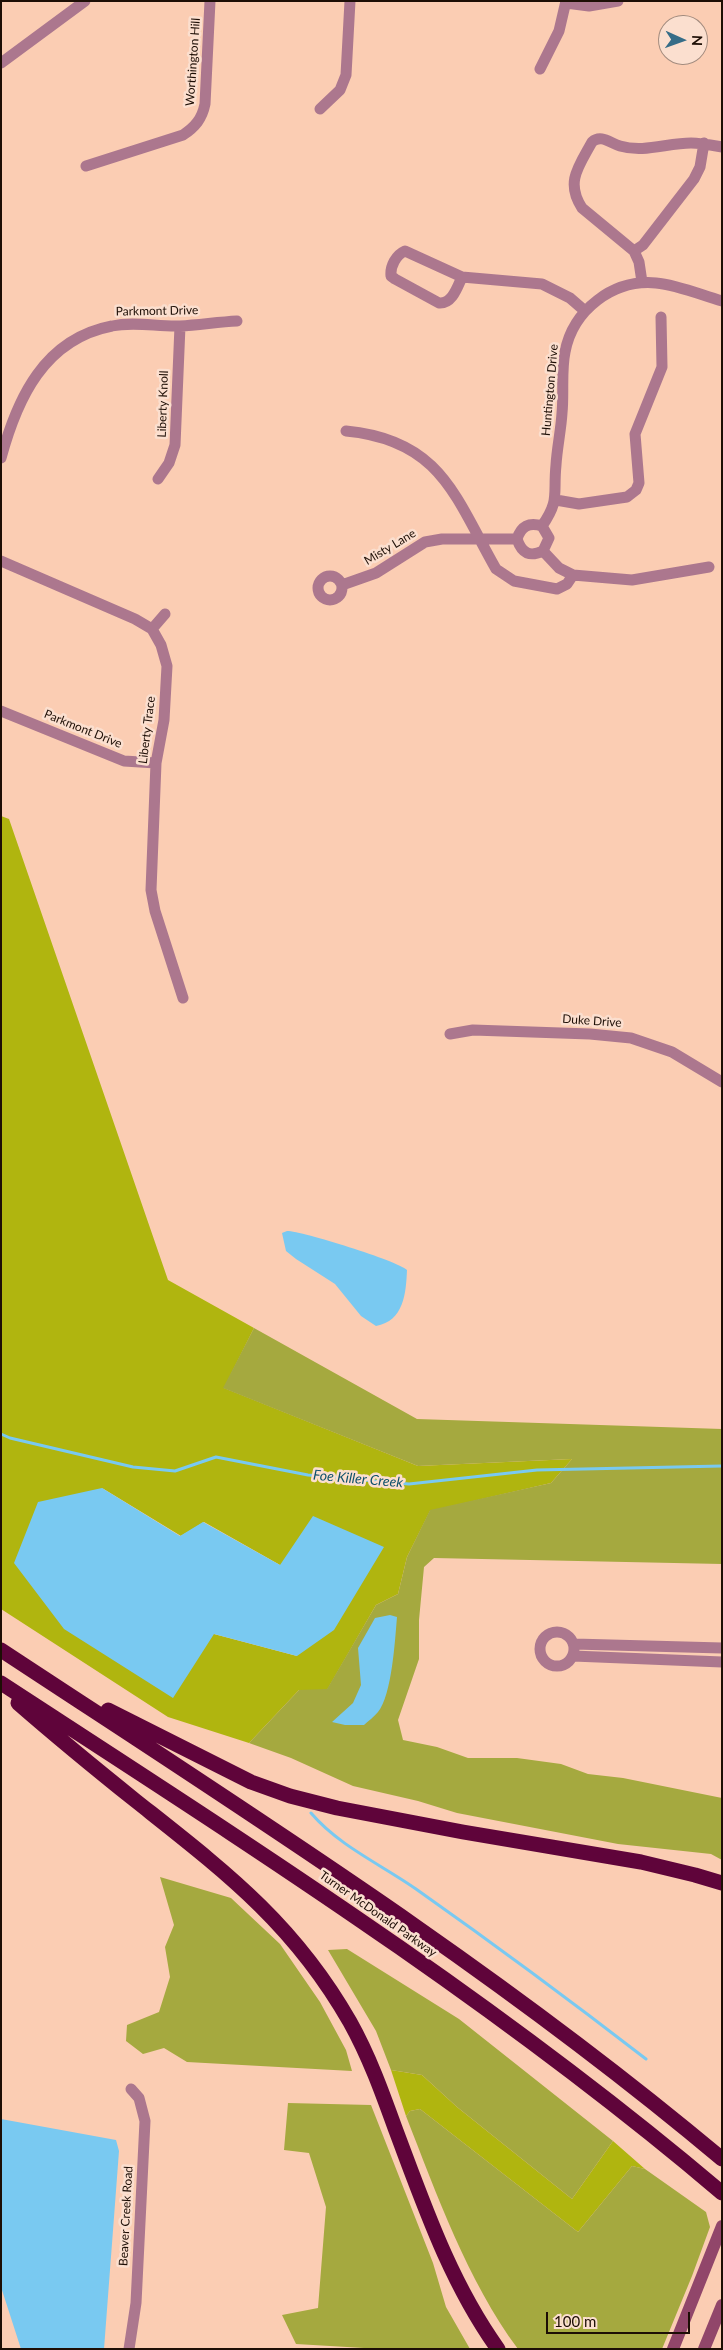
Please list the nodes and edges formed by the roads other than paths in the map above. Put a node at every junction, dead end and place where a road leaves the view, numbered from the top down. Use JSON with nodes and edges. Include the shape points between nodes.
{"nodes":[{"id":1,"x":85,"y":1,"type":"edge"},
{"id":2,"x":210,"y":1,"type":"edge"},
{"id":3,"x":350,"y":1,"type":"edge"},
{"id":4,"x":618,"y":1,"type":"edge"},
{"id":5,"x":566,"y":2,"type":"edge"},
{"id":6,"x":1,"y":63,"type":"edge"},
{"id":7,"x":540,"y":69,"type":"dead end"},
{"id":8,"x":320,"y":109,"type":"dead end"},
{"id":9,"x":704,"y":143,"type":"junction"},
{"id":10,"x":722,"y":147,"type":"edge"},
{"id":11,"x":86,"y":166,"type":"dead end"},
{"id":12,"x":634,"y":251,"type":"junction"},
{"id":13,"x":462,"y":277,"type":"junction"},
{"id":14,"x":642,"y":282,"type":"junction"},
{"id":15,"x":722,"y":302,"type":"edge"},
{"id":16,"x":585,"y":311,"type":"junction"},
{"id":17,"x":661,"y":317,"type":"dead end"},
{"id":18,"x":237,"y":320,"type":"dead end"},
{"id":19,"x":180,"y":326,"type":"junction"},
{"id":20,"x":346,"y":431,"type":"dead end"},
{"id":21,"x":4,"y":440,"type":"edge"},
{"id":22,"x":1,"y":458,"type":"edge"},
{"id":23,"x":158,"y":479,"type":"dead end"},
{"id":24,"x":556,"y":500,"type":"junction"},
{"id":25,"x":542,"y":526,"type":"junction"},
{"id":26,"x":480,"y":540,"type":"junction"},
{"id":27,"x":517,"y":540,"type":"junction"},
{"id":28,"x":543,"y":551,"type":"junction"},
{"id":29,"x":1,"y":561,"type":"edge"},
{"id":30,"x":709,"y":567,"type":"dead end"},
{"id":31,"x":573,"y":575,"type":"junction"},
{"id":32,"x":342,"y":585,"type":"dead end"},
{"id":33,"x":165,"y":614,"type":"dead end"},
{"id":34,"x":152,"y":629,"type":"junction"},
{"id":35,"x":1,"y":711,"type":"edge"},
{"id":36,"x":156,"y":763,"type":"junction"},
{"id":37,"x":182,"y":998,"type":"dead end"},
{"id":38,"x":450,"y":1034,"type":"dead end"},
{"id":39,"x":722,"y":1082,"type":"edge"},
{"id":40,"x":574,"y":1644,"type":"junction"},
{"id":41,"x":722,"y":1648,"type":"edge"},
{"id":42,"x":1,"y":1650,"type":"edge"},
{"id":43,"x":573,"y":1656,"type":"junction"},
{"id":44,"x":722,"y":1662,"type":"edge"},
{"id":45,"x":50,"y":1682,"type":"junction"},
{"id":46,"x":1,"y":1683,"type":"edge"},
{"id":47,"x":1,"y":1688,"type":"edge"},
{"id":48,"x":722,"y":1883,"type":"edge"},
{"id":49,"x":131,"y":2089,"type":"dead end"},
{"id":50,"x":722,"y":2159,"type":"edge"},
{"id":51,"x":722,"y":2193,"type":"edge"},
{"id":52,"x":722,"y":2226,"type":"edge"},
{"id":53,"x":722,"y":2306,"type":"edge"},
{"id":54,"x":130,"y":2348,"type":"edge"},
{"id":55,"x":498,"y":2349,"type":"edge"},
{"id":56,"x":673,"y":2349,"type":"edge"},
{"id":57,"x":704,"y":2349,"type":"edge"}],
"edges":[{"from":1,"to":6,"type":"street"},
{"from":2,"to":11,"type":"street","name":"Worthington Hill","via":[[205,104],[195,126],[183,136]]},
{"from":3,"to":8,"type":"street","via":[[346,75],[340,90]]},
{"from":4,"to":5,"type":"street","via":[[589,6]]},
{"from":5,"to":7,"type":"street","via":[[559,31]]},
{"from":9,"to":10,"type":"street"},
{"from":9,"to":12,"type":"street","via":[[694,180],[643,245]]},
{"from":9,"to":12,"type":"street","via":[[638,149],[601,138],[592,142],[574,175],[578,202]]},
{"from":12,"to":14,"type":"street"},
{"from":13,"to":13,"type":"street","via":[[405,251],[400,253],[390,269],[395,279],[439,303],[450,300]]},
{"from":13,"to":16,"type":"street","via":[[542,284],[570,298]]},
{"from":14,"to":15,"type":"street","name":"Huntington Drive","via":[[669,285]]},
{"from":14,"to":16,"type":"street","name":"Huntington Drive","via":[[610,292]]},
{"from":16,"to":24,"type":"street","name":"Huntington Drive","via":[[572,331],[564,355]]},
{"from":17,"to":24,"type":"street","via":[[662,367],[635,434],[639,483],[636,490],[627,497],[579,504]]},
{"from":18,"to":19,"type":"street","name":"Parkmont Drive"},
{"from":19,"to":21,"type":"street","name":"Parkmont Drive","via":[[113,325],[73,341],[32,378]]},
{"from":19,"to":23,"type":"street","name":"Liberty Knoll","via":[[174,446],[169,464]]},
{"from":20,"to":26,"type":"street","via":[[388,438],[426,459],[452,487]]},
{"from":21,"to":22,"type":"street","name":"Parkmont Drive"},
{"from":24,"to":25,"type":"street","name":"Huntington Drive","via":[[553,511]]},
{"from":25,"to":27,"type":"street","via":[[526,525],[519,531]]},
{"from":25,"to":28,"type":"street","via":[[549,538]]},
{"from":26,"to":27,"type":"street","name":"Misty Lane"},
{"from":26,"to":31,"type":"street","via":[[496,569],[514,582],[557,589],[568,584]]},
{"from":26,"to":32,"type":"street","name":"Misty Lane","via":[[425,542],[376,573]]},
{"from":27,"to":28,"type":"street","via":[[526,554]]},
{"from":28,"to":31,"type":"street","via":[[559,568]]},
{"from":29,"to":34,"type":"street"},
{"from":30,"to":31,"type":"street","via":[[632,580]]},
{"from":33,"to":34,"type":"street"},
{"from":34,"to":36,"type":"street","name":"Liberty Trace","via":[[167,666],[164,720]]},
{"from":35,"to":36,"type":"street","name":"Parkmont Drive","via":[[124,761]]},
{"from":36,"to":37,"type":"street","name":"Liberty Trace","via":[[151,890]]},
{"from":38,"to":39,"type":"street","name":"Duke Drive","via":[[473,1030],[631,1038],[672,1052]]},
{"from":40,"to":41,"type":"street"},
{"from":40,"to":43,"type":"street"},
{"from":40,"to":43,"type":"street","via":[[564,1634],[551,1633],[542,1641],[540,1651],[545,1662],[557,1667],[569,1662]]},
{"from":42,"to":45,"type":"highway","name":"Turner McDonald Parkway"},
{"from":43,"to":44,"type":"street"},
{"from":45,"to":48,"type":"highway","via":[[251,1782],[290,1796],[463,1832],[659,1865]]},
{"from":45,"to":50,"type":"highway","name":"Turner McDonald Parkway","via":[[411,1922],[575,2042]]},
{"from":46,"to":51,"type":"highway","name":"Turner McDonald Parkway","via":[[402,1948],[497,2017]]},
{"from":47,"to":55,"type":"highway","via":[[77,1755],[234,1879],[302,1950],[360,2040],[445,2258]]},
{"from":49,"to":54,"type":"street","name":"Beaver Creek Road","via":[[138,2098],[145,2122],[136,2303]]},
{"from":52,"to":56,"type":"main road"},
{"from":53,"to":57,"type":"main road"}]}
